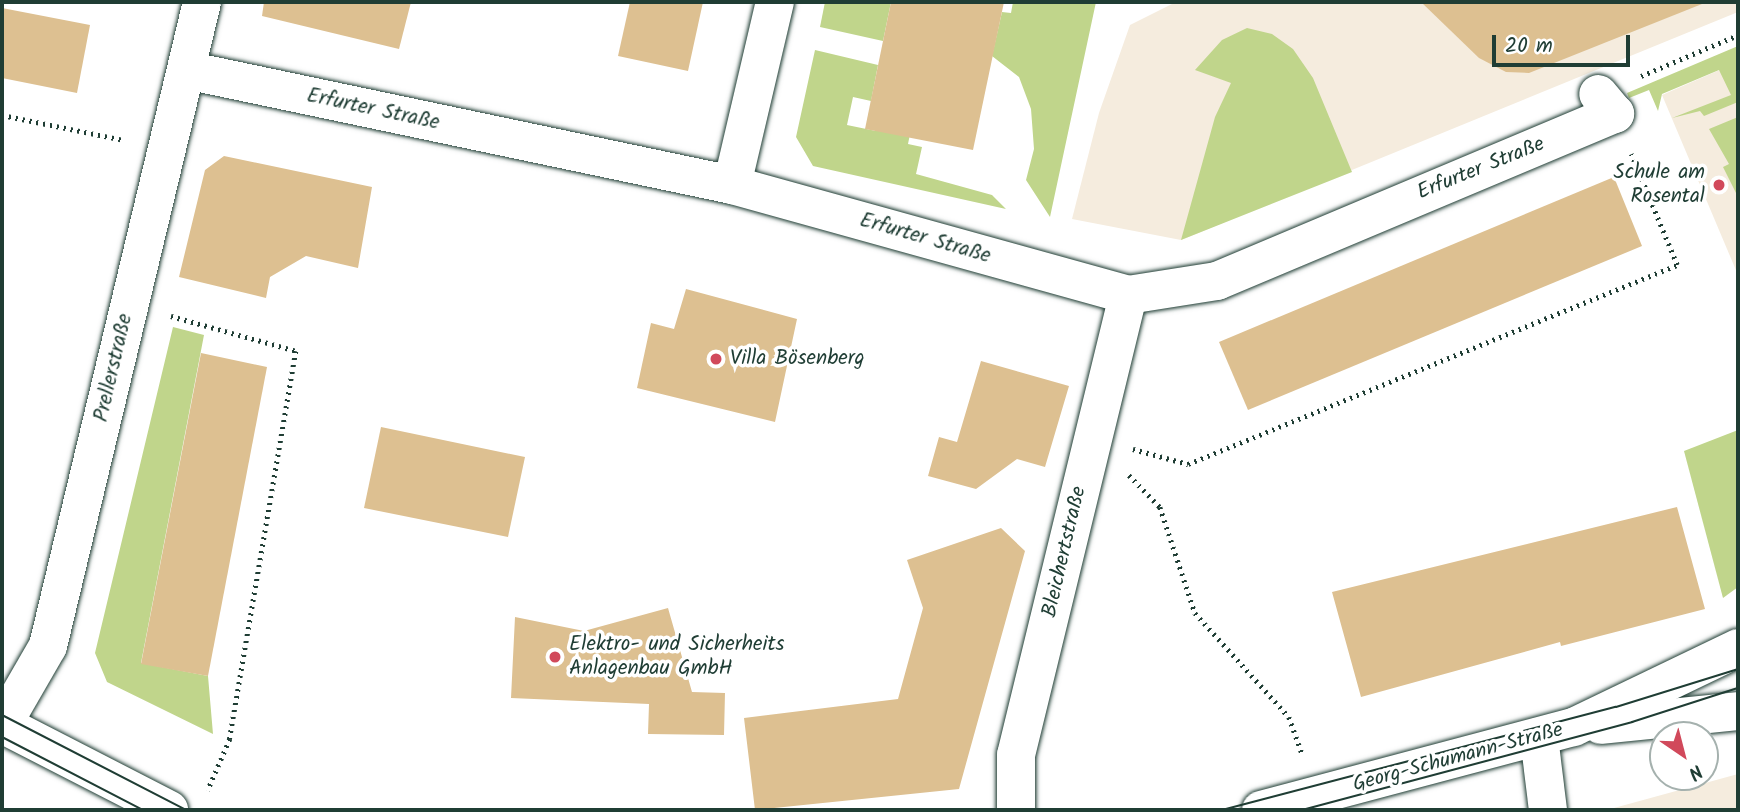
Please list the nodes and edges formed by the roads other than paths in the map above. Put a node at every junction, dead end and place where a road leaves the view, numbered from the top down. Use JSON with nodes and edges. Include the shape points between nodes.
{"nodes":[{"id":1,"x":202,"y":2,"type":"edge"},
{"id":2,"x":775,"y":2,"type":"edge"},
{"id":3,"x":186,"y":70,"type":"junction"},
{"id":4,"x":1606,"y":104,"type":"road end"},
{"id":5,"x":732,"y":185,"type":"junction"},
{"id":6,"x":1128,"y":295,"type":"junction"},
{"id":7,"x":1738,"y":648,"type":"edge"},
{"id":8,"x":1738,"y":711,"type":"edge"},
{"id":9,"x":2,"y":724,"type":"edge"},
{"id":10,"x":1556,"y":732,"type":"junction"},
{"id":11,"x":187,"y":804,"type":"edge"},
{"id":12,"x":1016,"y":810,"type":"edge"},
{"id":13,"x":1261,"y":810,"type":"edge"},
{"id":14,"x":1548,"y":810,"type":"edge"}],
"edges":[{"from":1,"to":3,"type":"street","name":"Prellerstraße"},
{"from":2,"to":5,"type":"street"},
{"from":3,"to":5,"type":"street","name":"Erfurter Straße"},
{"from":3,"to":9,"type":"street","name":"Prellerstraße","via":[[48,646]]},
{"from":4,"to":6,"type":"street","name":"Erfurter Straße","via":[[1217,281]]},
{"from":5,"to":6,"type":"street","name":"Erfurter Straße"},
{"from":6,"to":12,"type":"street","name":"Bleichertstraße","via":[[1016,755]]},
{"from":7,"to":10,"type":"street","name":"Georg-Schumann-Straße"},
{"from":8,"to":10,"type":"street","name":"Georg-Schumann-Straße"},
{"from":9,"to":11,"type":"street"},
{"from":10,"to":13,"type":"street","name":"Georg-Schumann-Straße"},
{"from":10,"to":14,"type":"street"}]}
